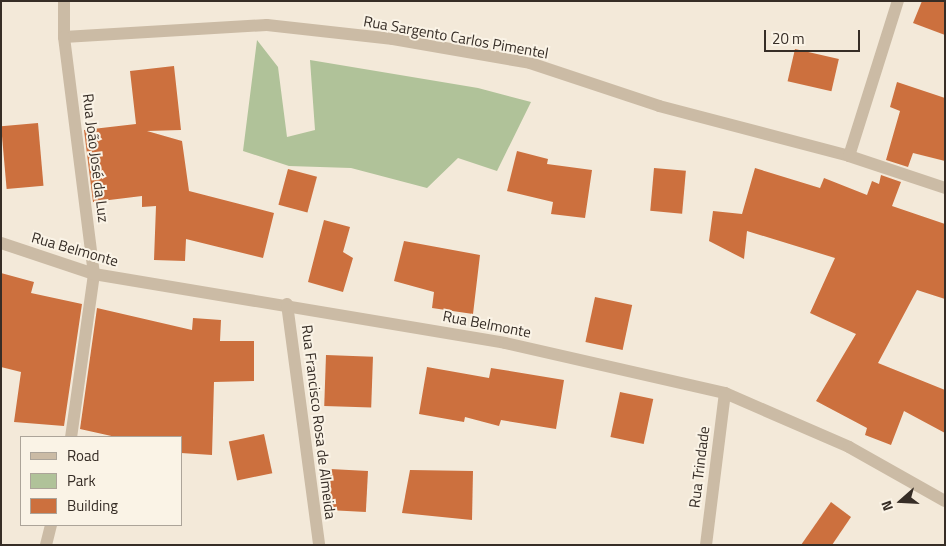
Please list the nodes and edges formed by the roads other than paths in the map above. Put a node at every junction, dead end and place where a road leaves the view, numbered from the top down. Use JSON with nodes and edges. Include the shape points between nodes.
{"nodes":[{"id":1,"x":64,"y":1,"type":"edge"},
{"id":2,"x":898,"y":1,"type":"edge"},
{"id":3,"x":64,"y":37,"type":"junction"},
{"id":4,"x":849,"y":156,"type":"junction"},
{"id":5,"x":945,"y":188,"type":"edge"},
{"id":6,"x":1,"y":243,"type":"edge"},
{"id":7,"x":94,"y":274,"type":"junction"},
{"id":8,"x":287,"y":304,"type":"junction"},
{"id":9,"x":725,"y":393,"type":"junction"},
{"id":10,"x":70,"y":436,"type":"edge"},
{"id":11,"x":945,"y":501,"type":"edge"},
{"id":12,"x":51,"y":526,"type":"edge"},
{"id":13,"x":46,"y":545,"type":"edge"},
{"id":14,"x":319,"y":545,"type":"edge"},
{"id":15,"x":706,"y":545,"type":"edge"}],
"edges":[{"from":1,"to":3,"type":"street","name":"Rua João José da Luz"},
{"from":2,"to":4,"type":"street"},
{"from":3,"to":4,"type":"street","name":"Rua Sargento Carlos Pimentel","via":[[267,25],[394,38],[530,63],[659,106]]},
{"from":3,"to":7,"type":"street","name":"Rua João José da Luz"},
{"from":4,"to":5,"type":"street","name":"Rua Sargento Carlos Pimentel"},
{"from":6,"to":7,"type":"street","name":"Rua Belmonte"},
{"from":7,"to":8,"type":"street","name":"Rua Belmonte"},
{"from":7,"to":10,"type":"street","name":"Rua João José da Luz"},
{"from":8,"to":9,"type":"street","name":"Rua Belmonte","via":[[506,343]]},
{"from":8,"to":14,"type":"street","name":"Rua Francisco Rosa de Almeida"},
{"from":9,"to":11,"type":"street","name":"Rua Belmonte","via":[[850,447]]},
{"from":9,"to":15,"type":"street","name":"Rua Trindade"},
{"from":12,"to":13,"type":"street"}]}
